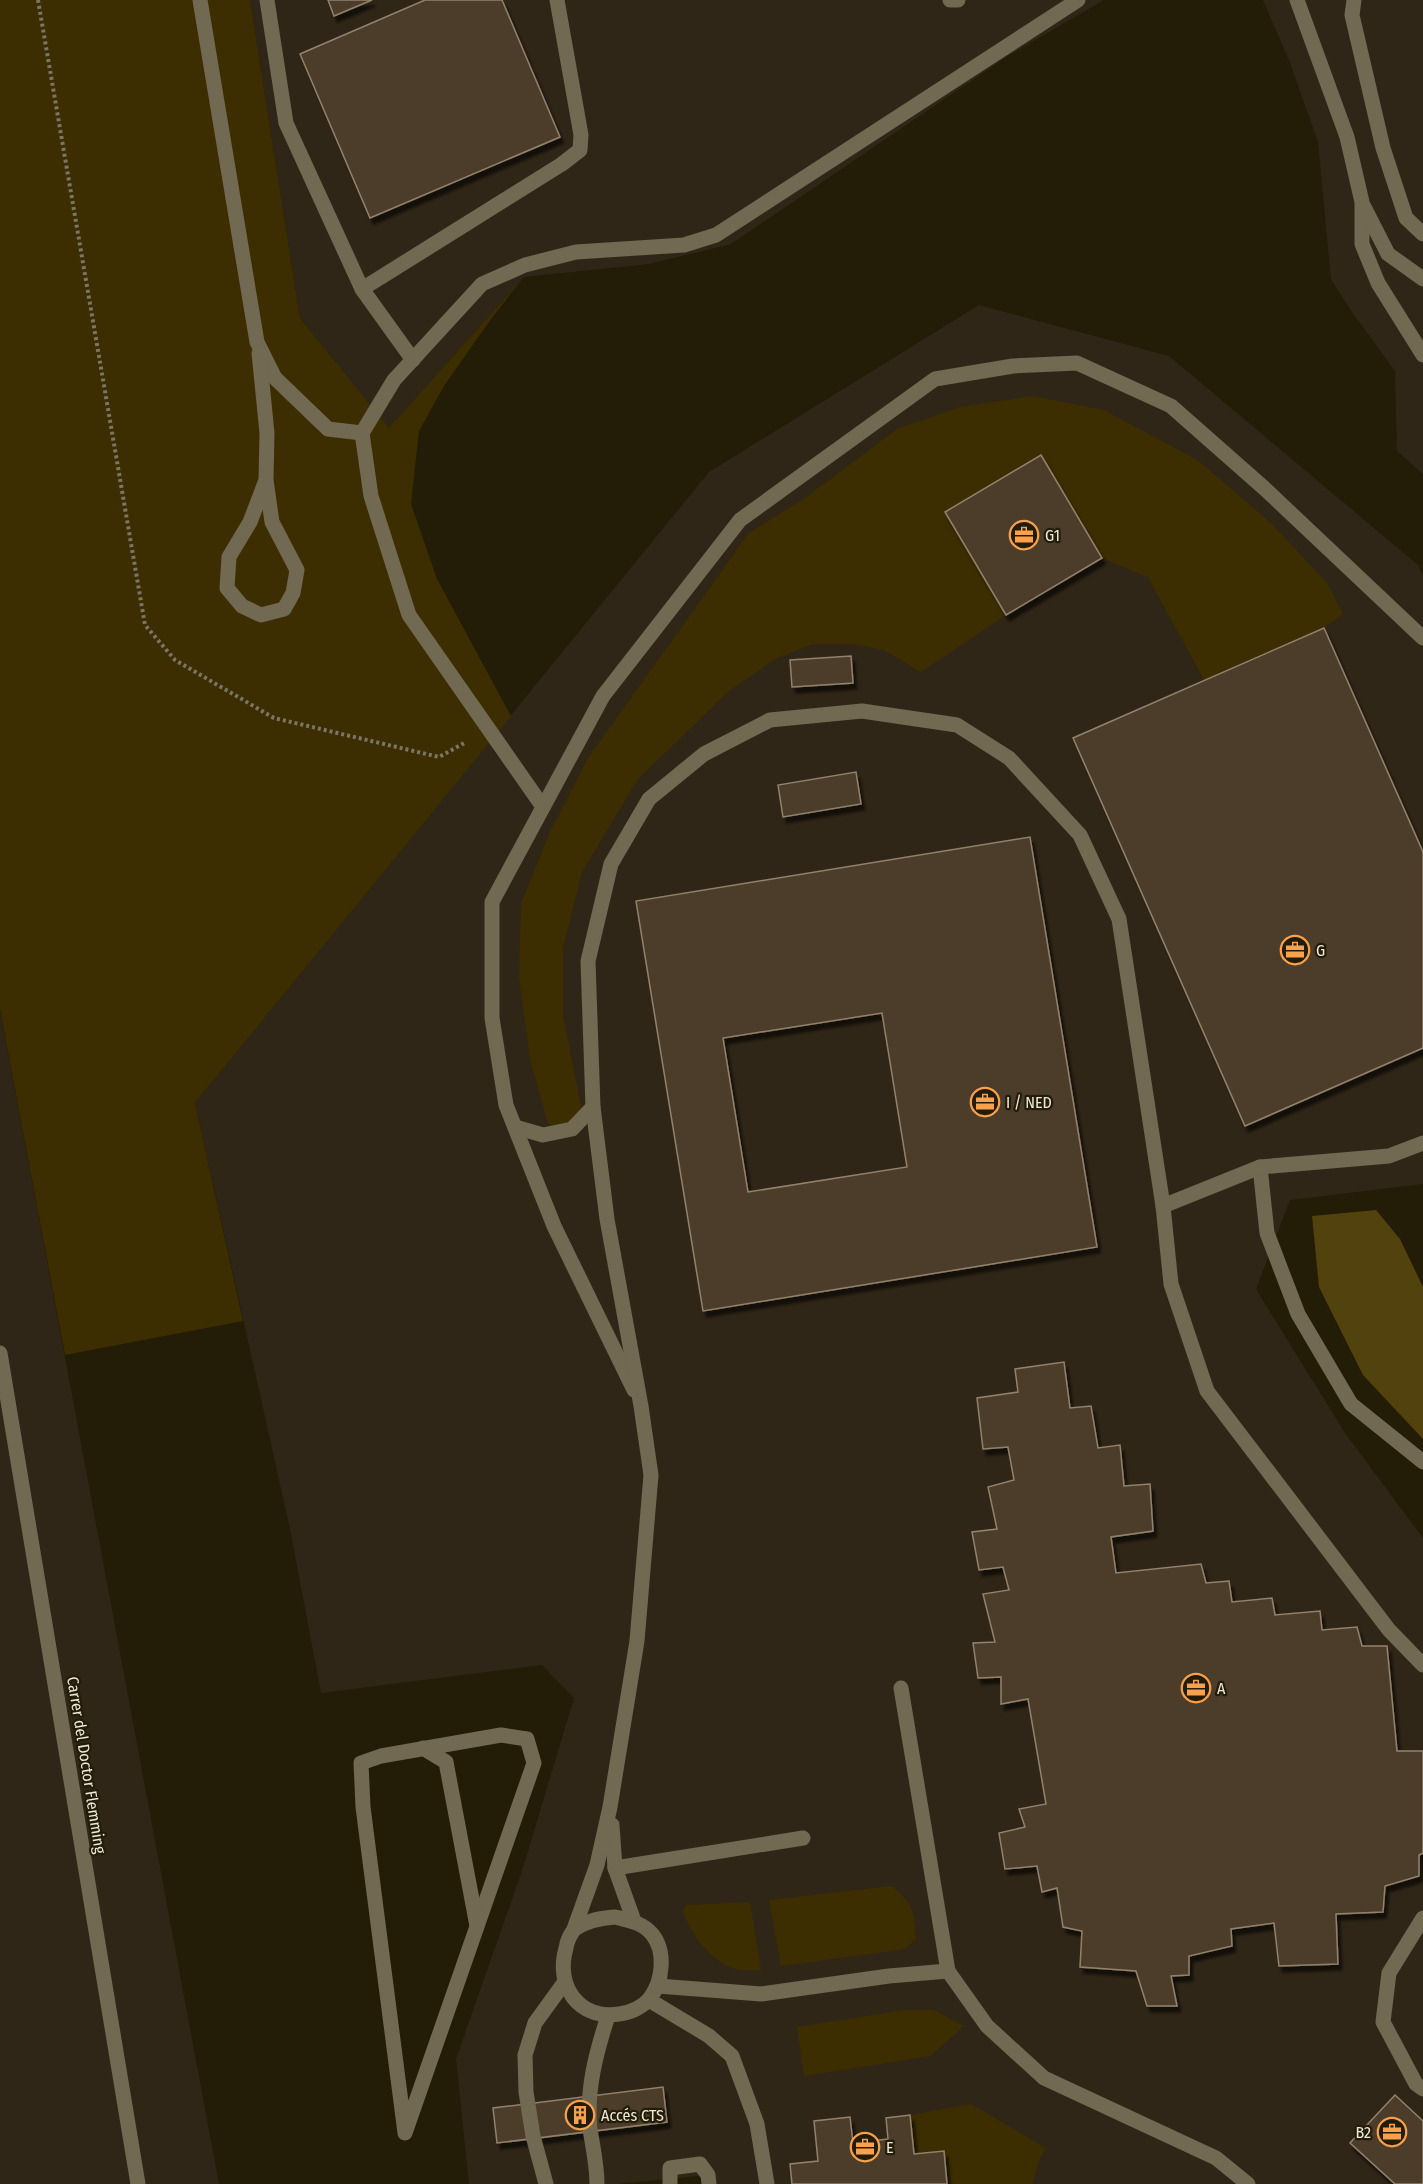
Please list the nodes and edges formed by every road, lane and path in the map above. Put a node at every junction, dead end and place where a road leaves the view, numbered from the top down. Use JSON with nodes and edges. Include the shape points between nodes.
{"nodes":[{"id":1,"x":38,"y":0,"type":"edge"},
{"id":2,"x":200,"y":0,"type":"edge"},
{"id":3,"x":267,"y":0,"type":"edge"},
{"id":4,"x":556,"y":0,"type":"edge"},
{"id":5,"x":950,"y":0,"type":"edge"},
{"id":6,"x":957,"y":0,"type":"edge"},
{"id":7,"x":1078,"y":0,"type":"edge"},
{"id":8,"x":1297,"y":0,"type":"edge"},
{"id":9,"x":1354,"y":0,"type":"edge"},
{"id":10,"x":1362,"y":202,"type":"junction"},
{"id":11,"x":1423,"y":234,"type":"edge"},
{"id":12,"x":1423,"y":279,"type":"edge"},
{"id":13,"x":362,"y":289,"type":"junction"},
{"id":14,"x":257,"y":342,"type":"junction"},
{"id":15,"x":1423,"y":355,"type":"edge"},
{"id":16,"x":413,"y":360,"type":"junction"},
{"id":17,"x":362,"y":432,"type":"junction"},
{"id":18,"x":266,"y":480,"type":"junction"},
{"id":19,"x":1423,"y":638,"type":"edge"},
{"id":20,"x":489,"y":730,"type":"junction"},
{"id":21,"x":543,"y":807,"type":"junction"},
{"id":22,"x":593,"y":1107,"type":"junction"},
{"id":23,"x":515,"y":1127,"type":"junction"},
{"id":24,"x":1423,"y":1143,"type":"edge"},
{"id":25,"x":1260,"y":1167,"type":"junction"},
{"id":26,"x":1163,"y":1206,"type":"junction"},
{"id":27,"x":0,"y":1353,"type":"edge"},
{"id":28,"x":641,"y":1406,"type":"junction"},
{"id":29,"x":1423,"y":1462,"type":"edge"},
{"id":30,"x":1423,"y":1665,"type":"edge"},
{"id":31,"x":901,"y":1688,"type":"dead end"},
{"id":32,"x":423,"y":1748,"type":"junction"},
{"id":33,"x":610,"y":1807,"type":"junction"},
{"id":34,"x":803,"y":1839,"type":"dead end"},
{"id":35,"x":615,"y":1868,"type":"junction"},
{"id":36,"x":1423,"y":1918,"type":"edge"},
{"id":37,"x":634,"y":1921,"type":"junction"},
{"id":38,"x":477,"y":1926,"type":"junction"},
{"id":39,"x":574,"y":1929,"type":"junction"},
{"id":40,"x":948,"y":1971,"type":"junction"},
{"id":41,"x":564,"y":1983,"type":"junction"},
{"id":42,"x":658,"y":1986,"type":"junction"},
{"id":43,"x":649,"y":2000,"type":"junction"},
{"id":44,"x":608,"y":2016,"type":"junction"},
{"id":45,"x":1423,"y":2089,"type":"edge"},
{"id":46,"x":138,"y":2184,"type":"edge"},
{"id":47,"x":546,"y":2184,"type":"edge"},
{"id":48,"x":597,"y":2184,"type":"edge"},
{"id":49,"x":670,"y":2184,"type":"edge"},
{"id":50,"x":709,"y":2184,"type":"edge"},
{"id":51,"x":766,"y":2184,"type":"edge"},
{"id":52,"x":1248,"y":2184,"type":"edge"}],
"edges":[{"from":1,"to":20,"type":"path","via":[[145,625],[175,660],[274,718],[439,757]]},
{"from":2,"to":14,"type":"street"},
{"from":3,"to":13,"type":"street","via":[[286,123]]},
{"from":4,"to":13,"type":"street","via":[[581,135],[580,150]]},
{"from":5,"to":6,"type":"street"},
{"from":7,"to":16,"type":"street","via":[[716,235],[684,246],[576,252],[525,265],[482,284]]},
{"from":8,"to":10,"type":"street","via":[[1347,137]]},
{"from":9,"to":11,"type":"street","via":[[1352,15],[1383,147],[1406,218]]},
{"from":10,"to":12,"type":"street","via":[[1388,254]]},
{"from":10,"to":15,"type":"street","via":[[1362,244],[1378,283]]},
{"from":13,"to":16,"type":"street"},
{"from":14,"to":17,"type":"street","via":[[275,378],[328,429]]},
{"from":14,"to":18,"type":"street","via":[[267,433]]},
{"from":16,"to":17,"type":"street","via":[[394,380]]},
{"from":17,"to":20,"type":"street","via":[[371,496],[409,615]]},
{"from":18,"to":18,"type":"street","via":[[250,522],[229,557],[227,588],[242,606],[261,615],[284,609],[293,593],[297,570],[272,522]]},
{"from":19,"to":21,"type":"street","via":[[1171,406],[1077,363],[1013,366],[935,379],[740,520],[603,696]]},
{"from":20,"to":21,"type":"street"},
{"from":21,"to":23,"type":"street","via":[[492,902],[492,1018],[506,1105]]},
{"from":22,"to":23,"type":"street","via":[[572,1129],[543,1135]]},
{"from":22,"to":26,"type":"street","via":[[588,961],[611,864],[650,799],[704,754],[770,720],[862,711],[957,725],[1009,758],[1080,835],[1119,919]]},
{"from":22,"to":28,"type":"street","via":[[607,1220]]},
{"from":23,"to":28,"type":"street","via":[[554,1226]]},
{"from":24,"to":25,"type":"street","via":[[1389,1156]]},
{"from":25,"to":26,"type":"street"},
{"from":25,"to":29,"type":"street","via":[[1266,1233],[1298,1314],[1351,1404]]},
{"from":26,"to":30,"type":"street","via":[[1171,1284],[1207,1391],[1389,1630]]},
{"from":27,"to":46,"type":"street","name":"Carrer del Doctor Flemming"},
{"from":28,"to":33,"type":"street","via":[[651,1475],[637,1641]]},
{"from":31,"to":40,"type":"street"},
{"from":32,"to":38,"type":"street","via":[[446,1762]]},
{"from":32,"to":38,"type":"street","via":[[501,1735],[526,1739],[534,1763]]},
{"from":32,"to":38,"type":"street","via":[[361,1763],[363,1807],[405,2133]]},
{"from":33,"to":35,"type":"street"},
{"from":33,"to":39,"type":"street","via":[[597,1864]]},
{"from":34,"to":35,"type":"street"},
{"from":35,"to":37,"type":"street"},
{"from":36,"to":45,"type":"street","via":[[1389,1973],[1383,2022],[1416,2084]]},
{"from":37,"to":39,"type":"street","via":[[615,1917],[594,1919]]},
{"from":37,"to":42,"type":"street","via":[[652,1934],[658,1949],[662,1968]]},
{"from":39,"to":41,"type":"street","via":[[561,1963]]},
{"from":40,"to":42,"type":"street","via":[[761,1994]]},
{"from":40,"to":52,"type":"street","via":[[987,2026],[1044,2078],[1216,2158]]},
{"from":41,"to":44,"type":"street","via":[[573,1999],[591,2012]]},
{"from":41,"to":47,"type":"street","via":[[535,2023],[525,2055],[533,2136]]},
{"from":42,"to":43,"type":"street"},
{"from":43,"to":44,"type":"street","via":[[630,2013]]},
{"from":43,"to":51,"type":"street","via":[[709,2036],[732,2056],[757,2124]]},
{"from":44,"to":48,"type":"street","via":[[594,2059],[590,2090]]},
{"from":49,"to":50,"type":"street","via":[[670,2168],[700,2164]]}]}
